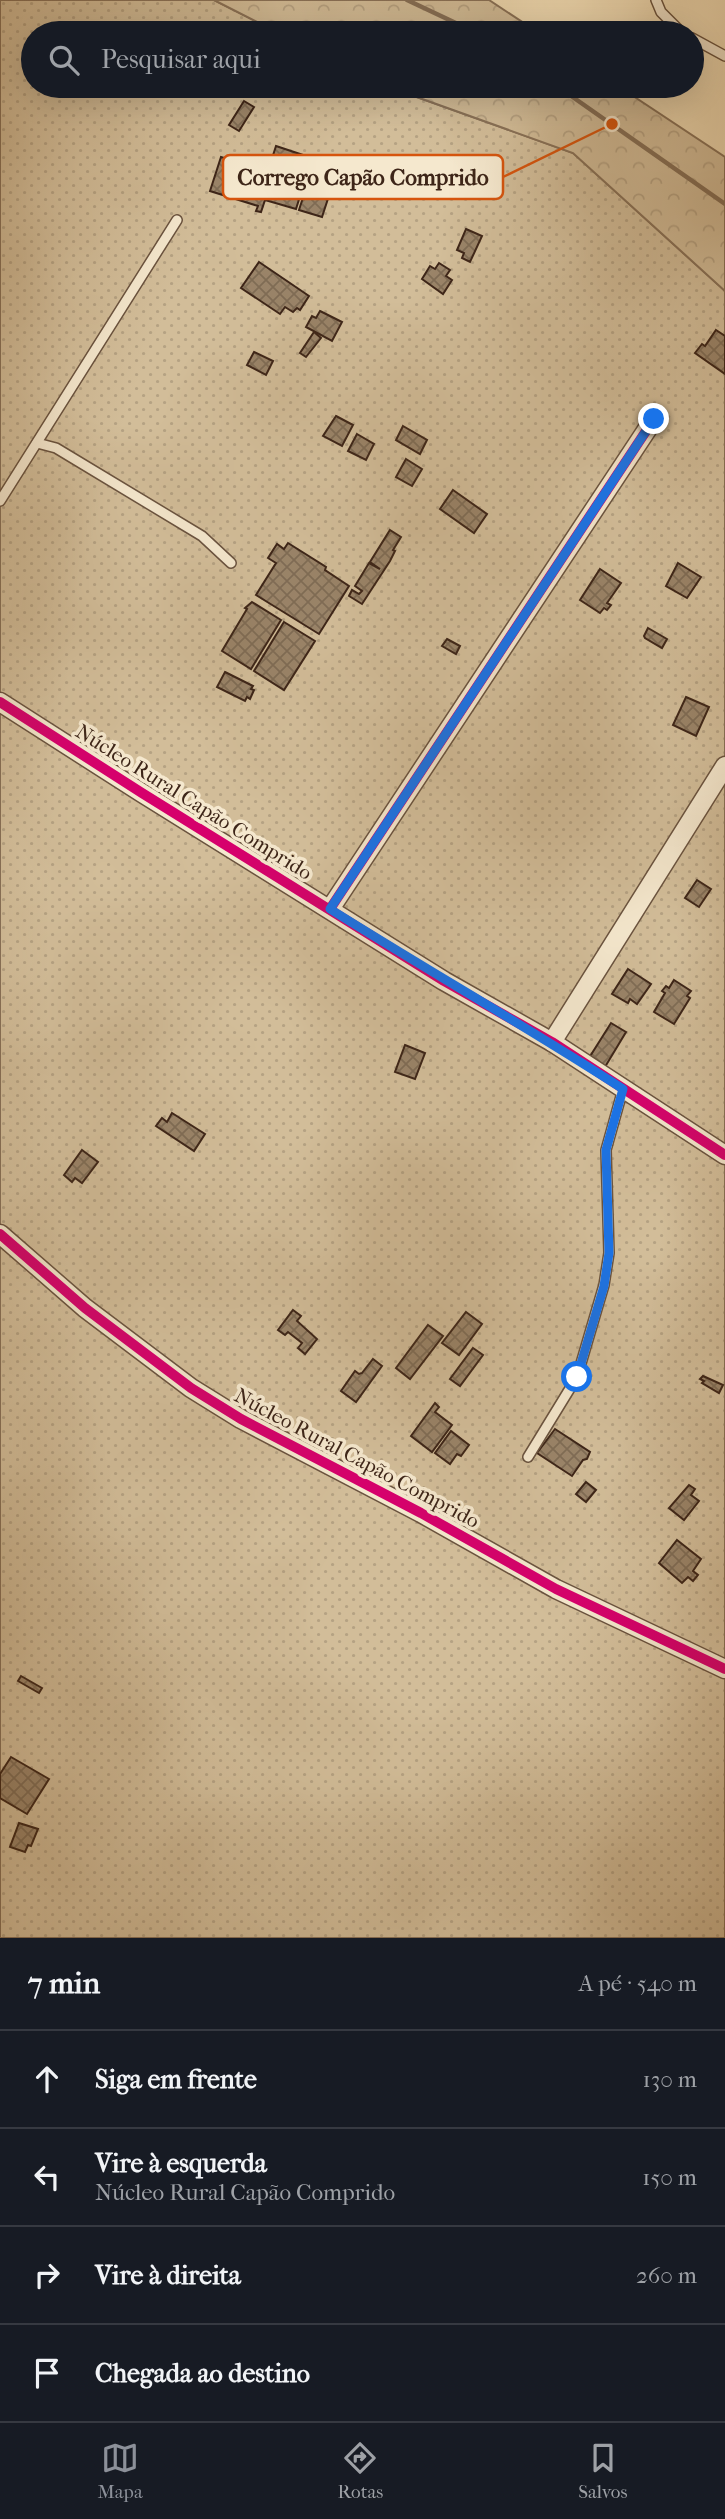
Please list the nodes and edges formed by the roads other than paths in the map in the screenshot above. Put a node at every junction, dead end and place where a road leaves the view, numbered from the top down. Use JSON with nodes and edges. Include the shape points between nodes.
{"nodes":[{"id":1,"x":656,"y":0,"type":"edge"},
{"id":2,"x":670,"y":21,"type":"edge"},
{"id":3,"x":704,"y":45,"type":"edge"},
{"id":4,"x":725,"y":56,"type":"edge"},
{"id":5,"x":177,"y":220,"type":"dead end"},
{"id":6,"x":654,"y":419,"type":"dead end"},
{"id":7,"x":37,"y":443,"type":"junction"},
{"id":8,"x":0,"y":501,"type":"edge"},
{"id":9,"x":231,"y":563,"type":"dead end"},
{"id":10,"x":0,"y":702,"type":"edge"},
{"id":11,"x":725,"y":766,"type":"edge"},
{"id":12,"x":330,"y":909,"type":"junction"},
{"id":13,"x":552,"y":1042,"type":"junction"},
{"id":14,"x":623,"y":1089,"type":"junction"},
{"id":15,"x":725,"y":1155,"type":"edge"},
{"id":16,"x":0,"y":1234,"type":"edge"},
{"id":17,"x":528,"y":1457,"type":"dead end"},
{"id":18,"x":725,"y":1668,"type":"edge"}],
"edges":[{"from":1,"to":2,"type":"lane"},
{"from":3,"to":4,"type":"lane"},
{"from":5,"to":7,"type":"lane"},
{"from":6,"to":12,"type":"street"},
{"from":7,"to":8,"type":"lane"},
{"from":7,"to":9,"type":"lane","via":[[56,448],[202,536]]},
{"from":10,"to":12,"type":"street","name":"Núcleo Rural Capão Comprido"},
{"from":11,"to":13,"type":"street"},
{"from":12,"to":13,"type":"street","name":"Núcleo Rural Capão Comprido"},
{"from":13,"to":14,"type":"street","name":"Núcleo Rural Capão Comprido"},
{"from":14,"to":15,"type":"street","name":"Núcleo Rural Capão Comprido"},
{"from":14,"to":17,"type":"lane","via":[[606,1150],[609,1253],[604,1286],[577,1377]]},
{"from":16,"to":18,"type":"street","name":"Núcleo Rural Capão Comprido","via":[[85,1308],[231,1413],[556,1589]]}]}
